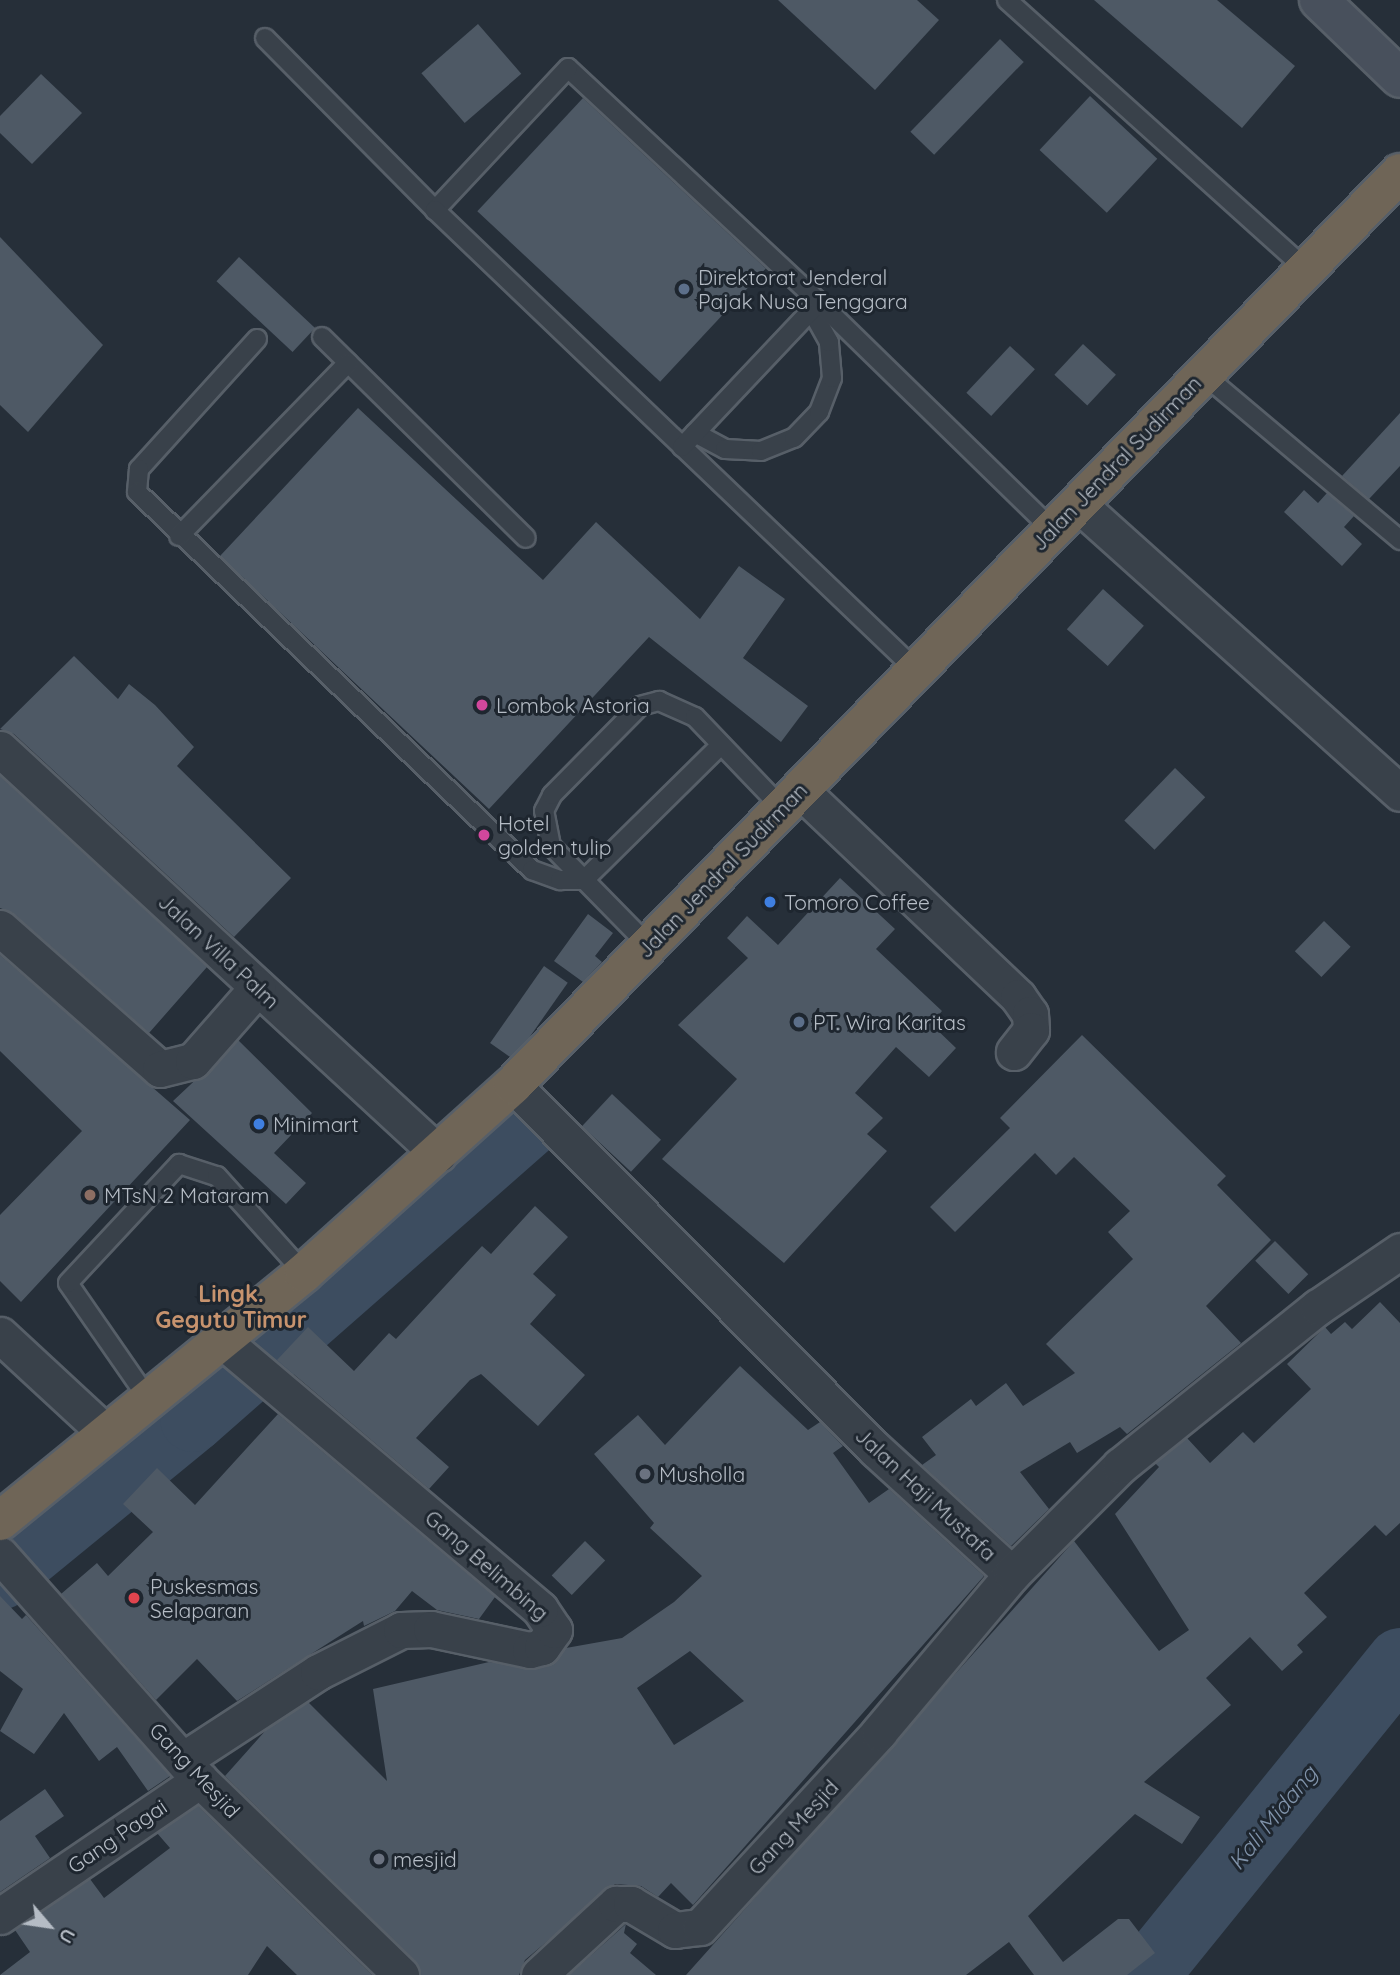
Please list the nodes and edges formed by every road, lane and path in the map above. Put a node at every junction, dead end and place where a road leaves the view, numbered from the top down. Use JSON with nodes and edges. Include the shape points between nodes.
{"nodes":[{"id":1,"x":1007,"y":0,"type":"edge"},
{"id":2,"x":1319,"y":0,"type":"edge"},
{"id":3,"x":265,"y":38,"type":"dead end"},
{"id":4,"x":1400,"y":78,"type":"edge"},
{"id":5,"x":1400,"y":173,"type":"edge"},
{"id":6,"x":435,"y":210,"type":"junction"},
{"id":7,"x":1306,"y":269,"type":"junction"},
{"id":8,"x":815,"y":306,"type":"junction"},
{"id":9,"x":322,"y":337,"type":"dead end"},
{"id":10,"x":257,"y":340,"type":"dead end"},
{"id":11,"x":348,"y":363,"type":"junction"},
{"id":12,"x":1203,"y":374,"type":"junction"},
{"id":13,"x":695,"y":433,"type":"junction"},
{"id":14,"x":682,"y":447,"type":"junction"},
{"id":15,"x":1064,"y":516,"type":"junction"},
{"id":16,"x":179,"y":536,"type":"junction"},
{"id":17,"x":527,"y":538,"type":"dead end"},
{"id":18,"x":1400,"y":540,"type":"edge"},
{"id":19,"x":915,"y":668,"type":"junction"},
{"id":20,"x":721,"y":745,"type":"junction"},
{"id":21,"x":0,"y":749,"type":"edge"},
{"id":22,"x":1400,"y":793,"type":"edge"},
{"id":23,"x":790,"y":798,"type":"junction"},
{"id":24,"x":584,"y":880,"type":"junction"},
{"id":25,"x":0,"y":928,"type":"edge"},
{"id":26,"x":649,"y":946,"type":"junction"},
{"id":27,"x":258,"y":987,"type":"junction"},
{"id":28,"x":1014,"y":1052,"type":"dead end"},
{"id":29,"x":513,"y":1085,"type":"junction"},
{"id":30,"x":439,"y":1154,"type":"junction"},
{"id":31,"x":1400,"y":1251,"type":"edge"},
{"id":32,"x":304,"y":1273,"type":"junction"},
{"id":33,"x":0,"y":1335,"type":"edge"},
{"id":34,"x":222,"y":1340,"type":"junction"},
{"id":35,"x":149,"y":1400,"type":"junction"},
{"id":36,"x":106,"y":1433,"type":"junction"},
{"id":37,"x":0,"y":1521,"type":"edge"},
{"id":38,"x":0,"y":1555,"type":"edge"},
{"id":39,"x":1012,"y":1574,"type":"junction"},
{"id":40,"x":191,"y":1770,"type":"junction"},
{"id":41,"x":0,"y":1916,"type":"edge"},
{"id":42,"x":401,"y":1975,"type":"edge"},
{"id":43,"x":539,"y":1975,"type":"edge"}],
"edges":[{"from":1,"to":7,"type":"lane"},
{"from":2,"to":4,"type":"main road"},
{"from":3,"to":6,"type":"lane"},
{"from":5,"to":7,"type":"highway","name":"Jalan Jendral Sudirman"},
{"from":6,"to":8,"type":"lane","via":[[568,68]]},
{"from":6,"to":14,"type":"lane"},
{"from":7,"to":12,"type":"highway","name":"Jalan Jendral Sudirman"},
{"from":8,"to":13,"type":"lane"},
{"from":8,"to":13,"type":"lane","via":[[829,342],[832,378],[819,412],[794,438],[761,451],[725,449]]},
{"from":8,"to":15,"type":"lane"},
{"from":9,"to":11,"type":"lane"},
{"from":10,"to":16,"type":"lane","via":[[139,469],[137,492]]},
{"from":11,"to":16,"type":"lane"},
{"from":11,"to":17,"type":"lane"},
{"from":12,"to":15,"type":"highway","name":"Jalan Jendral Sudirman"},
{"from":12,"to":18,"type":"lane"},
{"from":13,"to":14,"type":"lane"},
{"from":14,"to":19,"type":"lane"},
{"from":15,"to":19,"type":"highway","name":"Jalan Jendral Sudirman"},
{"from":15,"to":22,"type":"street"},
{"from":16,"to":24,"type":"lane","via":[[532,870],[559,880]]},
{"from":19,"to":23,"type":"highway","name":"Jalan Jendral Sudirman"},
{"from":20,"to":23,"type":"lane"},
{"from":20,"to":24,"type":"lane"},
{"from":20,"to":24,"type":"lane","via":[[677,706],[640,706],[544,811],[551,846]]},
{"from":21,"to":27,"type":"street","name":"Jalan Villa Palm"},
{"from":23,"to":26,"type":"highway","name":"Jalan Jendral Sudirman"},
{"from":23,"to":28,"type":"street","via":[[1018,996],[1030,1014],[1031,1030]]},
{"from":24,"to":26,"type":"lane"},
{"from":25,"to":27,"type":"street","via":[[160,1069],[193,1061]]},
{"from":26,"to":29,"type":"highway","name":"Jalan Jendral Sudirman"},
{"from":27,"to":30,"type":"street","name":"Jalan Villa Palm"},
{"from":29,"to":30,"type":"highway","name":"Jalan Jendral Sudirman"},
{"from":29,"to":39,"type":"street","name":"Jalan Haji Mustafa","via":[[888,1461]]},
{"from":30,"to":32,"type":"highway","name":"Jalan Jendral Sudirman"},
{"from":31,"to":39,"type":"street","name":"Jalan Haji Mustafa","via":[[1182,1414]]},
{"from":32,"to":34,"type":"highway","name":"Jalan Jendral Sudirman"},
{"from":32,"to":35,"type":"lane","via":[[217,1176],[180,1164],[68,1283]]},
{"from":33,"to":36,"type":"street"},
{"from":34,"to":35,"type":"highway","name":"Jalan Jendral Sudirman"},
{"from":34,"to":40,"type":"street","name":"Gang Belimbing","via":[[540,1609],[554,1630],[542,1647],[530,1650],[431,1629],[401,1630],[318,1672]]},
{"from":35,"to":36,"type":"highway","name":"Jalan Jendral Sudirman"},
{"from":36,"to":37,"type":"highway","name":"Jalan Jendral Sudirman"},
{"from":38,"to":40,"type":"street","name":"Gang Mesjid"},
{"from":39,"to":43,"type":"street","name":"Gang Mesjid","via":[[879,1732],[700,1927],[675,1930],[631,1904],[616,1904]]},
{"from":40,"to":41,"type":"street","name":"Gang Pagai"},
{"from":40,"to":42,"type":"street","name":"Gang Mesjid"}]}
